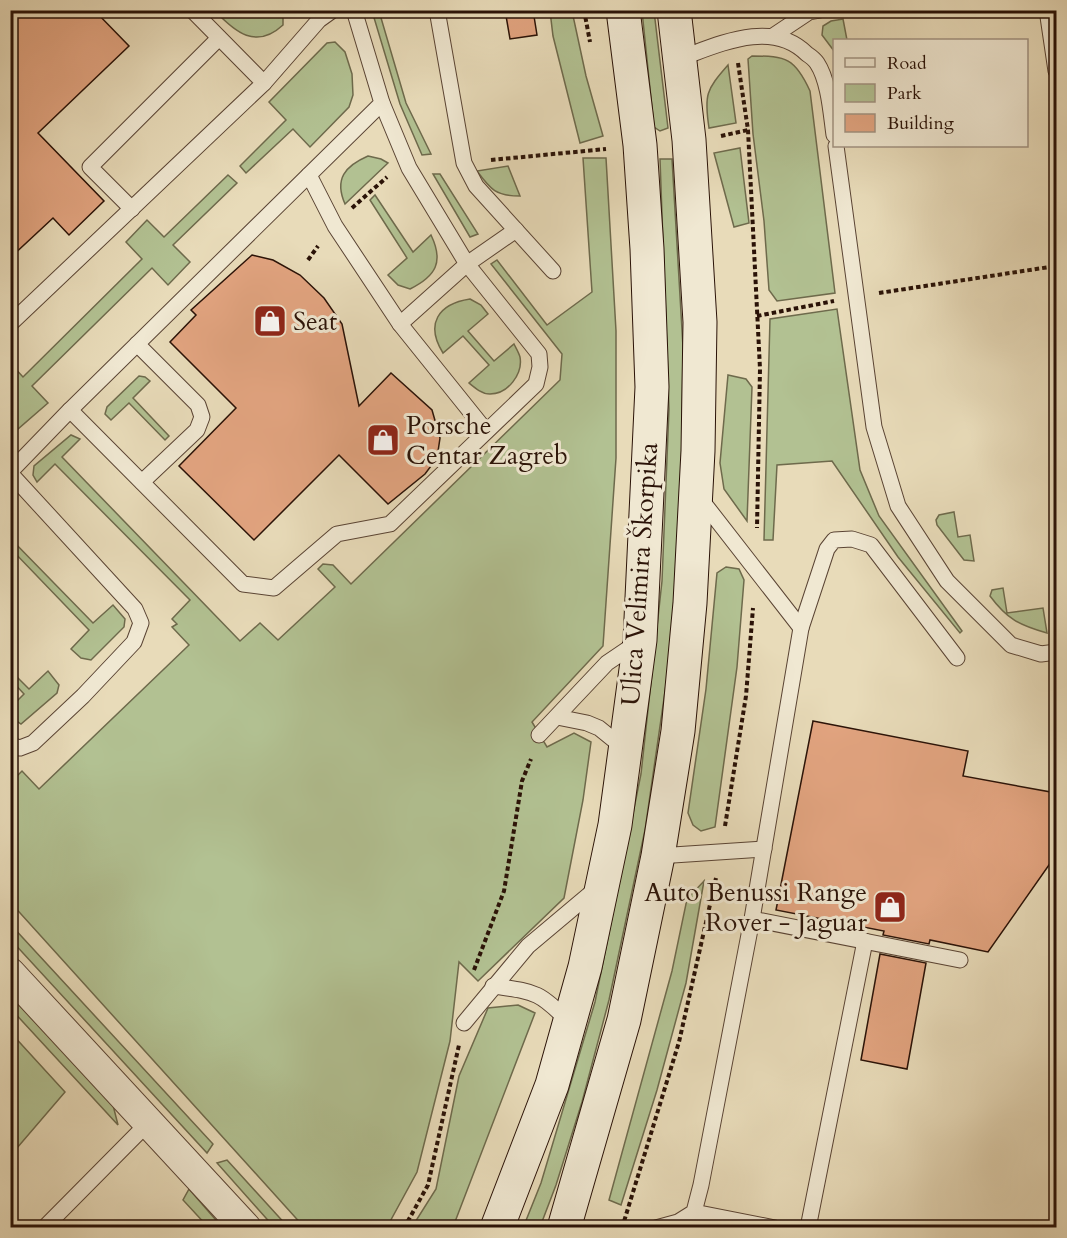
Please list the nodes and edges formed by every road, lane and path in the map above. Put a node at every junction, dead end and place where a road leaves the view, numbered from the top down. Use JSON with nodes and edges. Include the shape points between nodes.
{"nodes":[{"id":1,"x":192,"y":10,"type":"edge"},
{"id":2,"x":333,"y":10,"type":"edge"},
{"id":3,"x":354,"y":10,"type":"edge"},
{"id":4,"x":437,"y":10,"type":"edge"},
{"id":5,"x":623,"y":10,"type":"edge"},
{"id":6,"x":674,"y":10,"type":"edge"},
{"id":7,"x":1047,"y":10,"type":"edge"},
{"id":8,"x":812,"y":11,"type":"edge"},
{"id":9,"x":772,"y":36,"type":"junction"},
{"id":10,"x":219,"y":38,"type":"junction"},
{"id":11,"x":681,"y":58,"type":"junction"},
{"id":12,"x":738,"y":59,"type":"dead end"},
{"id":13,"x":1056,"y":71,"type":"edge"},
{"id":14,"x":264,"y":83,"type":"junction"},
{"id":15,"x":382,"y":103,"type":"junction"},
{"id":16,"x":833,"y":129,"type":"edge"},
{"id":17,"x":748,"y":130,"type":"junction"},
{"id":18,"x":718,"y":136,"type":"dead end"},
{"id":19,"x":615,"y":147,"type":"dead end"},
{"id":20,"x":836,"y":147,"type":"edge"},
{"id":21,"x":464,"y":163,"type":"junction"},
{"id":22,"x":394,"y":170,"type":"dead end"},
{"id":23,"x":309,"y":175,"type":"junction"},
{"id":24,"x":132,"y":209,"type":"junction"},
{"id":25,"x":347,"y":213,"type":"dead end"},
{"id":26,"x":516,"y":230,"type":"junction"},
{"id":27,"x":467,"y":264,"type":"junction"},
{"id":28,"x":1056,"y":266,"type":"edge"},
{"id":29,"x":553,"y":271,"type":"dead end"},
{"id":30,"x":856,"y":297,"type":"junction"},
{"id":31,"x":757,"y":316,"type":"junction"},
{"id":32,"x":10,"y":324,"type":"edge"},
{"id":33,"x":400,"y":324,"type":"junction"},
{"id":34,"x":137,"y":344,"type":"junction"},
{"id":35,"x":70,"y":410,"type":"junction"},
{"id":36,"x":486,"y":431,"type":"junction"},
{"id":37,"x":10,"y":473,"type":"edge"},
{"id":38,"x":142,"y":482,"type":"junction"},
{"id":39,"x":696,"y":494,"type":"junction"},
{"id":40,"x":757,"y":531,"type":"dead end"},
{"id":41,"x":753,"y":604,"type":"dead end"},
{"id":42,"x":801,"y":628,"type":"junction"},
{"id":43,"x":640,"y":640,"type":"junction"},
{"id":44,"x":1056,"y":651,"type":"edge"},
{"id":45,"x":957,"y":658,"type":"dead end"},
{"id":46,"x":557,"y":717,"type":"junction"},
{"id":47,"x":539,"y":735,"type":"dead end"},
{"id":48,"x":10,"y":745,"type":"edge"},
{"id":49,"x":625,"y":749,"type":"junction"},
{"id":50,"x":725,"y":822,"type":"dead end"},
{"id":51,"x":764,"y":849,"type":"junction"},
{"id":52,"x":658,"y":856,"type":"junction"},
{"id":53,"x":717,"y":875,"type":"dead end"},
{"id":54,"x":602,"y":884,"type":"junction"},
{"id":55,"x":752,"y":919,"type":"junction"},
{"id":56,"x":865,"y":941,"type":"junction"},
{"id":57,"x":960,"y":960,"type":"dead end"},
{"id":58,"x":10,"y":973,"type":"edge"},
{"id":59,"x":493,"y":986,"type":"junction"},
{"id":60,"x":569,"y":1022,"type":"junction"},
{"id":61,"x":464,"y":1023,"type":"dead end"},
{"id":62,"x":148,"y":1123,"type":"junction"},
{"id":63,"x":694,"y":1212,"type":"junction"},
{"id":64,"x":44,"y":1227,"type":"edge"},
{"id":65,"x":246,"y":1227,"type":"edge"},
{"id":66,"x":497,"y":1227,"type":"edge"},
{"id":67,"x":564,"y":1227,"type":"edge"},
{"id":68,"x":622,"y":1227,"type":"edge"},
{"id":69,"x":657,"y":1227,"type":"edge"},
{"id":70,"x":775,"y":1227,"type":"edge"},
{"id":71,"x":808,"y":1227,"type":"edge"}],
"edges":[{"from":1,"to":10,"type":"lane"},
{"from":2,"to":14,"type":"lane","via":[[319,20]]},
{"from":3,"to":15,"type":"lane"},
{"from":4,"to":21,"type":"lane"},
{"from":5,"to":43,"type":"main road","name":"Ulica Velimira Škorpika","via":[[640,156],[652,387]]},
{"from":6,"to":11,"type":"main road","name":"Ulica Velimira Škorpika"},
{"from":7,"to":13,"type":"lane"},
{"from":8,"to":9,"type":"lane"},
{"from":9,"to":11,"type":"lane","via":[[735,39]]},
{"from":9,"to":16,"type":"lane","via":[[799,45],[817,63],[827,91]]},
{"from":10,"to":14,"type":"lane"},
{"from":10,"to":24,"type":"lane","via":[[90,167]]},
{"from":11,"to":39,"type":"main road","name":"Ulica Velimira Škorpika","via":[[690,140],[700,322]]},
{"from":12,"to":17,"type":"path"},
{"from":14,"to":24,"type":"lane"},
{"from":15,"to":23,"type":"lane"},
{"from":15,"to":27,"type":"lane","via":[[409,168]]},
{"from":17,"to":18,"type":"path"},
{"from":17,"to":31,"type":"path"},
{"from":19,"to":21,"type":"path"},
{"from":20,"to":30,"type":"lane"},
{"from":21,"to":26,"type":"lane","via":[[476,186]]},
{"from":22,"to":25,"type":"path"},
{"from":23,"to":33,"type":"lane","via":[[335,226]]},
{"from":23,"to":34,"type":"lane"},
{"from":24,"to":32,"type":"lane"},
{"from":26,"to":27,"type":"lane"},
{"from":26,"to":29,"type":"lane"},
{"from":27,"to":33,"type":"lane"},
{"from":27,"to":36,"type":"lane","via":[[539,354],[536,384]]},
{"from":28,"to":30,"type":"path"},
{"from":30,"to":31,"type":"path"},
{"from":30,"to":44,"type":"lane","via":[[874,427],[898,506],[947,581],[1011,645],[1041,654]]},
{"from":31,"to":40,"type":"path"},
{"from":33,"to":36,"type":"lane"},
{"from":34,"to":35,"type":"lane"},
{"from":34,"to":38,"type":"lane","via":[[198,405],[202,417],[197,430]]},
{"from":35,"to":37,"type":"lane"},
{"from":35,"to":38,"type":"lane"},
{"from":36,"to":38,"type":"lane","via":[[390,524],[338,534],[274,588],[243,584]]},
{"from":37,"to":48,"type":"lane","via":[[135,609],[141,623],[134,642],[58,719],[33,742],[20,748]]},
{"from":39,"to":42,"type":"lane"},
{"from":39,"to":52,"type":"main road","name":"Ulica Velimira Škorpika","via":[[678,731]]},
{"from":41,"to":50,"type":"path","via":[[746,696]]},
{"from":42,"to":45,"type":"lane","via":[[827,549],[834,540],[852,539],[870,545]]},
{"from":42,"to":51,"type":"lane"},
{"from":43,"to":46,"type":"lane","via":[[607,663]]},
{"from":43,"to":49,"type":"main road","name":"Ulica Velimira Škorpika"},
{"from":46,"to":47,"type":"lane"},
{"from":46,"to":49,"type":"lane","via":[[598,728]]},
{"from":49,"to":54,"type":"main road","name":"Ulica Velimira Škorpika"},
{"from":51,"to":52,"type":"lane"},
{"from":51,"to":55,"type":"lane"},
{"from":52,"to":67,"type":"main road","name":"Ulica Velimira Škorpika","via":[[624,1020]]},
{"from":53,"to":68,"type":"path","via":[[679,1042]]},
{"from":54,"to":59,"type":"lane","via":[[528,946]]},
{"from":54,"to":60,"type":"main road","name":"Ulica Velimira Škorpika"},
{"from":55,"to":56,"type":"lane"},
{"from":55,"to":63,"type":"lane"},
{"from":56,"to":57,"type":"lane"},
{"from":56,"to":71,"type":"lane"},
{"from":58,"to":62,"type":"street"},
{"from":59,"to":60,"type":"lane","via":[[531,991],[547,999]]},
{"from":59,"to":61,"type":"lane"},
{"from":60,"to":66,"type":"main road","name":"Ulica Velimira Škorpika","via":[[552,1084]]},
{"from":62,"to":64,"type":"lane"},
{"from":62,"to":65,"type":"street"},
{"from":63,"to":69,"type":"lane","via":[[678,1222]]},
{"from":63,"to":70,"type":"lane"}]}
